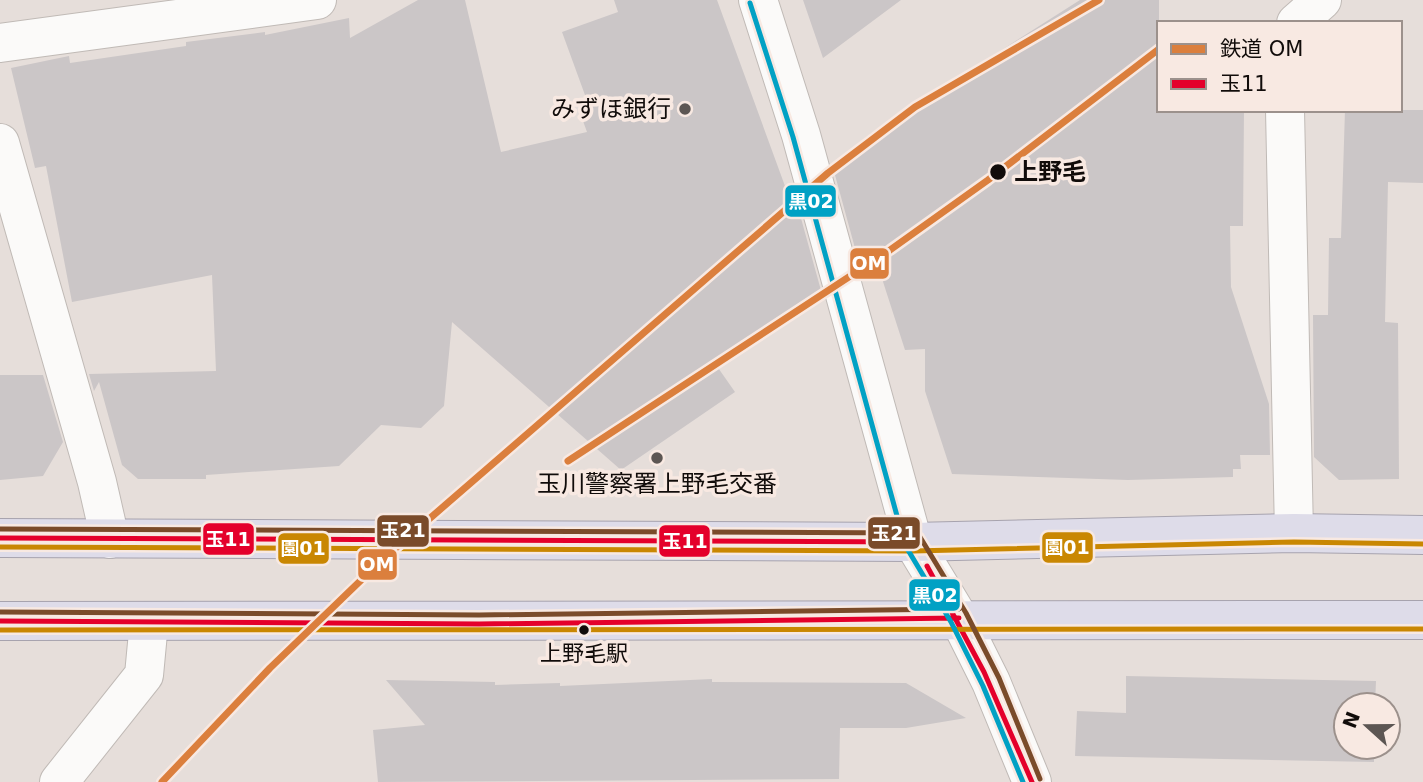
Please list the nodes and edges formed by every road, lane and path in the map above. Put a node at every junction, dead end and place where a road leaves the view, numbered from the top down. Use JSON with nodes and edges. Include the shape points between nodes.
{"nodes":[{"id":1,"x":317,"y":0,"type":"edge"},
{"id":2,"x":758,"y":0,"type":"edge"},
{"id":3,"x":1322,"y":0,"type":"edge"},
{"id":4,"x":1298,"y":21,"type":"edge"},
{"id":5,"x":0,"y":43,"type":"edge"},
{"id":6,"x":1285,"y":112,"type":"edge"},
{"id":7,"x":0,"y":143,"type":"edge"},
{"id":8,"x":1294,"y":533,"type":"junction"},
{"id":9,"x":1423,"y":535,"type":"edge"},
{"id":10,"x":0,"y":538,"type":"edge"},
{"id":11,"x":110,"y":540,"type":"junction"},
{"id":12,"x":913,"y":542,"type":"junction"},
{"id":13,"x":959,"y":618,"type":"junction"},
{"id":14,"x":1423,"y":620,"type":"edge"},
{"id":15,"x":0,"y":621,"type":"edge"},
{"id":16,"x":149,"y":622,"type":"junction"},
{"id":17,"x":59,"y":782,"type":"edge"},
{"id":18,"x":1032,"y":782,"type":"edge"}],
"edges":[{"from":1,"to":5,"type":"street"},
{"from":2,"to":12,"type":"street","via":[[801,135]]},
{"from":3,"to":4,"type":"street"},
{"from":6,"to":8,"type":"street"},
{"from":7,"to":11,"type":"street"},
{"from":8,"to":9,"type":"highway"},
{"from":8,"to":12,"type":"highway"},
{"from":10,"to":11,"type":"highway"},
{"from":11,"to":12,"type":"highway"},
{"from":12,"to":13,"type":"street"},
{"from":13,"to":14,"type":"highway"},
{"from":13,"to":16,"type":"highway","via":[[479,624]]},
{"from":13,"to":18,"type":"street"},
{"from":15,"to":16,"type":"highway"},
{"from":16,"to":17,"type":"street","via":[[144,674]]}]}
